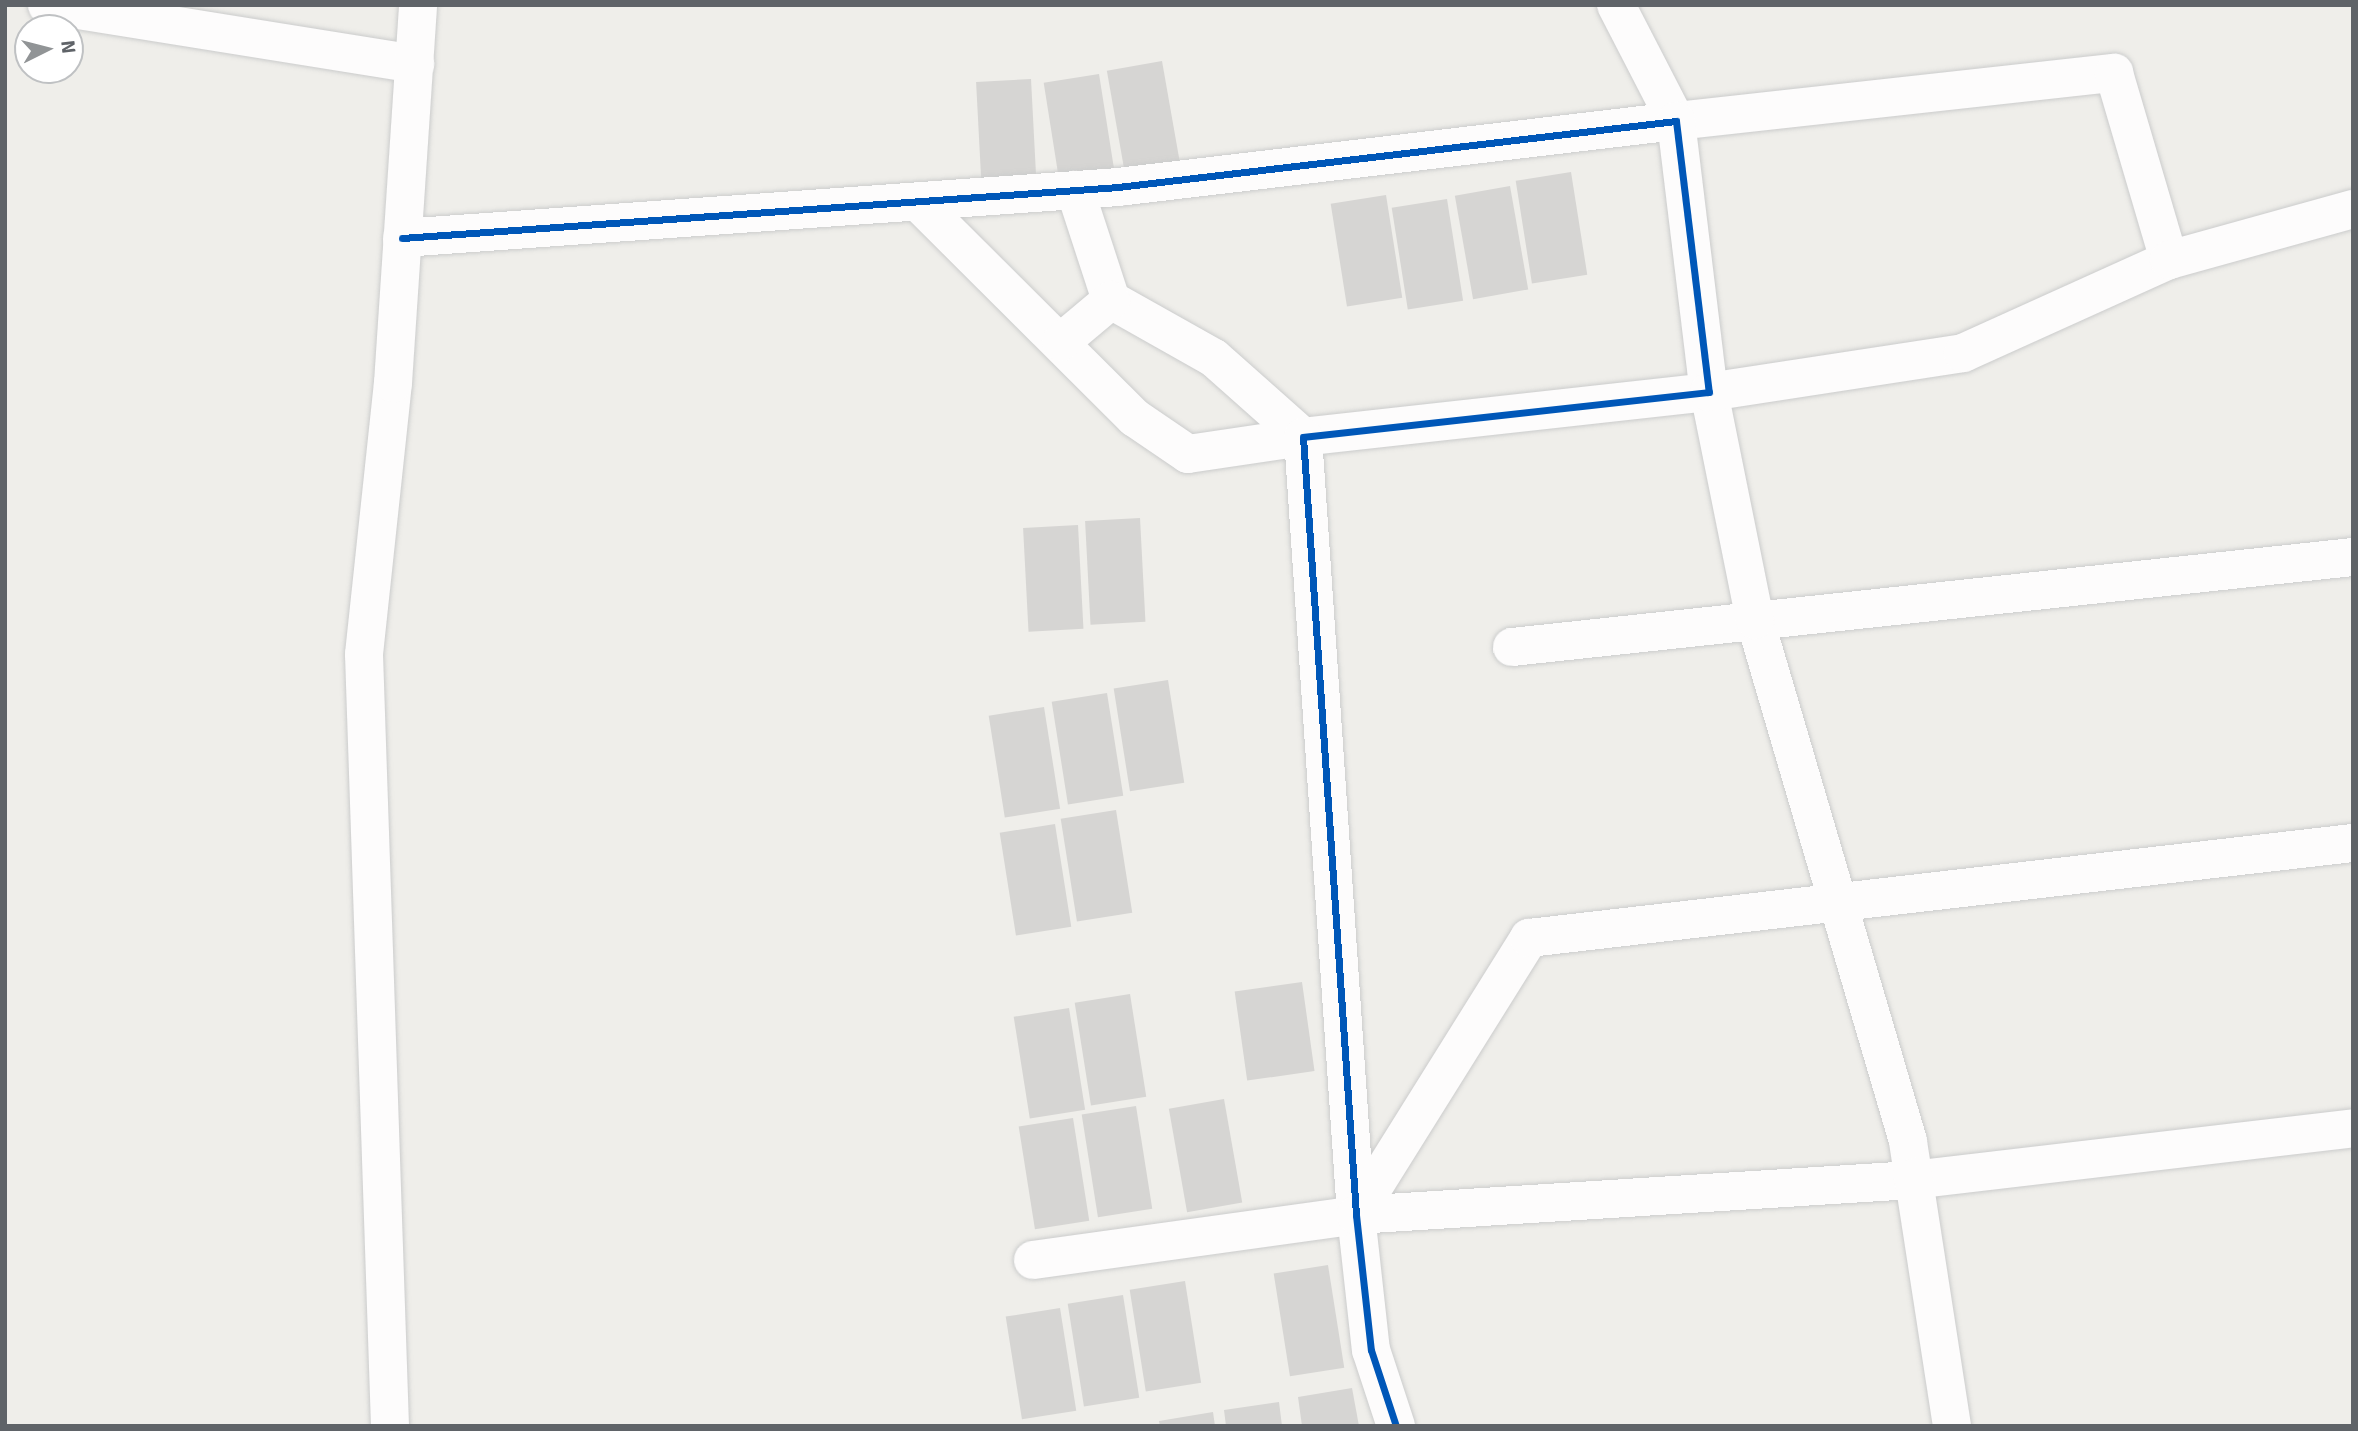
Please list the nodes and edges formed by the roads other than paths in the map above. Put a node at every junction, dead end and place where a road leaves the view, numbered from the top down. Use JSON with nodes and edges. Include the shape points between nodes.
{"nodes":[{"id":1,"x":47,"y":5,"type":"edge"},
{"id":2,"x":418,"y":5,"type":"edge"},
{"id":3,"x":1616,"y":5,"type":"edge"},
{"id":4,"x":415,"y":64,"type":"junction"},
{"id":5,"x":1676,"y":121,"type":"junction"},
{"id":6,"x":1075,"y":190,"type":"junction"},
{"id":7,"x":918,"y":202,"type":"junction"},
{"id":8,"x":2353,"y":209,"type":"edge"},
{"id":9,"x":402,"y":237,"type":"junction"},
{"id":10,"x":2169,"y":260,"type":"junction"},
{"id":11,"x":1111,"y":300,"type":"junction"},
{"id":12,"x":1060,"y":342,"type":"junction"},
{"id":13,"x":1709,"y":393,"type":"junction"},
{"id":14,"x":1303,"y":436,"type":"junction"},
{"id":15,"x":2353,"y":556,"type":"edge"},
{"id":16,"x":1755,"y":620,"type":"junction"},
{"id":17,"x":1512,"y":647,"type":"dead end"},
{"id":18,"x":2353,"y":843,"type":"edge"},
{"id":19,"x":1838,"y":903,"type":"junction"},
{"id":20,"x":2353,"y":1128,"type":"edge"},
{"id":21,"x":1913,"y":1180,"type":"junction"},
{"id":22,"x":1356,"y":1214,"type":"junction"},
{"id":23,"x":1033,"y":1260,"type":"dead end"},
{"id":24,"x":390,"y":1426,"type":"edge"},
{"id":25,"x":1396,"y":1426,"type":"edge"},
{"id":26,"x":1951,"y":1426,"type":"edge"}],
"edges":[{"from":1,"to":4,"type":"street"},
{"from":2,"to":4,"type":"street"},
{"from":3,"to":5,"type":"street"},
{"from":4,"to":9,"type":"street"},
{"from":5,"to":6,"type":"street"},
{"from":5,"to":10,"type":"street","via":[[2114,73]]},
{"from":5,"to":13,"type":"street"},
{"from":6,"to":7,"type":"street"},
{"from":6,"to":11,"type":"street"},
{"from":7,"to":9,"type":"street"},
{"from":7,"to":12,"type":"street"},
{"from":8,"to":10,"type":"street"},
{"from":9,"to":24,"type":"street","via":[[363,654]]},
{"from":10,"to":13,"type":"street","via":[[1963,353]]},
{"from":11,"to":12,"type":"street"},
{"from":11,"to":14,"type":"street","via":[[1214,358]]},
{"from":12,"to":14,"type":"street","via":[[1135,418],[1188,454]]},
{"from":13,"to":14,"type":"street"},
{"from":13,"to":16,"type":"street"},
{"from":14,"to":22,"type":"street"},
{"from":15,"to":16,"type":"street"},
{"from":16,"to":17,"type":"street"},
{"from":16,"to":19,"type":"street"},
{"from":18,"to":19,"type":"street"},
{"from":19,"to":21,"type":"street","via":[[1908,1141]]},
{"from":19,"to":22,"type":"street","via":[[1529,938]]},
{"from":20,"to":21,"type":"street"},
{"from":21,"to":22,"type":"street"},
{"from":21,"to":26,"type":"street"},
{"from":22,"to":23,"type":"street"},
{"from":22,"to":25,"type":"street","via":[[1371,1350]]}]}
